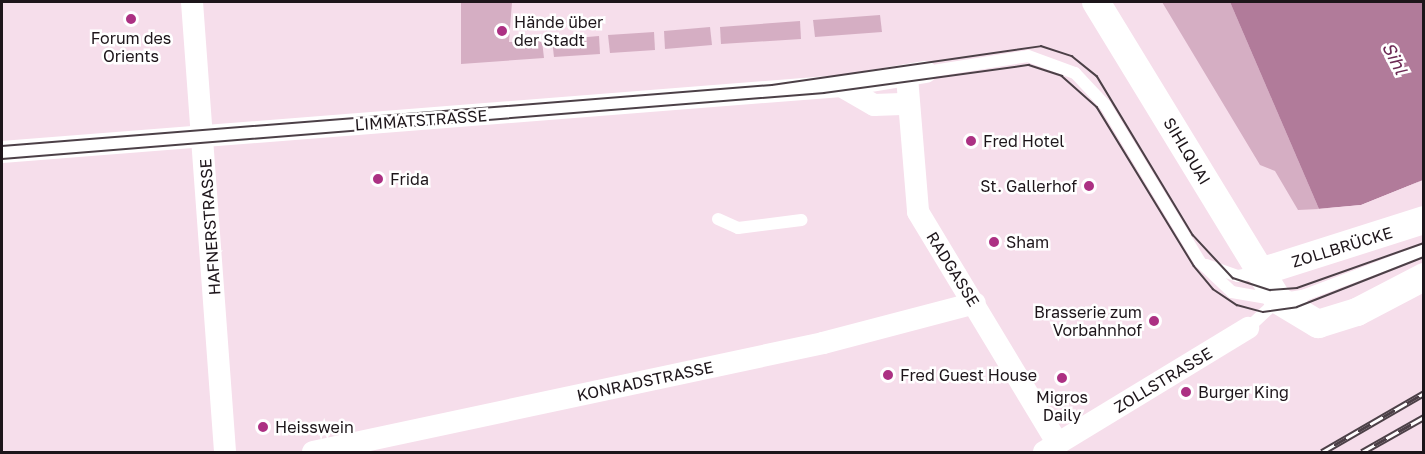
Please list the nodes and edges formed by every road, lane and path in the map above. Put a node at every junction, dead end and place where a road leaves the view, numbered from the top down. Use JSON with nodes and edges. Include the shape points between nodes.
{"nodes":[{"id":1,"x":192,"y":2,"type":"edge"},
{"id":2,"x":1096,"y":2,"type":"edge"},
{"id":3,"x":916,"y":75,"type":"junction"},
{"id":4,"x":841,"y":86,"type":"junction"},
{"id":5,"x":909,"y":104,"type":"junction"},
{"id":6,"x":203,"y":137,"type":"junction"},
{"id":7,"x":2,"y":152,"type":"edge"},
{"id":8,"x":718,"y":219,"type":"dead end"},
{"id":9,"x":801,"y":220,"type":"dead end"},
{"id":10,"x":1424,"y":220,"type":"edge"},
{"id":11,"x":1424,"y":250,"type":"edge"},
{"id":12,"x":1200,"y":262,"type":"junction"},
{"id":13,"x":1260,"y":272,"type":"junction"},
{"id":14,"x":1424,"y":277,"type":"edge"},
{"id":15,"x":1278,"y":300,"type":"junction"},
{"id":16,"x":975,"y":303,"type":"junction"},
{"id":17,"x":1248,"y":328,"type":"joint"},
{"id":18,"x":1051,"y":448,"type":"edge"},
{"id":19,"x":225,"y":453,"type":"edge"},
{"id":20,"x":313,"y":453,"type":"edge"}],
"edges":[{"from":1,"to":6,"type":"street","name":"HAFNERSTRASSE"},
{"from":2,"to":13,"type":"street","name":"SIHLQUAI"},
{"from":3,"to":4,"type":"street","name":"LIMMATSTRASSE"},
{"from":3,"to":5,"type":"street","name":"RADGASSE"},
{"from":3,"to":12,"type":"lane","via":[[1028,56],[1075,73],[1105,105]]},
{"from":4,"to":5,"type":"street","via":[[874,105]]},
{"from":4,"to":6,"type":"street","name":"LIMMATSTRASSE"},
{"from":5,"to":16,"type":"street","name":"RADGASSE","via":[[918,212]]},
{"from":6,"to":7,"type":"street","name":"LIMMATSTRASSE"},
{"from":6,"to":19,"type":"street","name":"HAFNERSTRASSE"},
{"from":8,"to":9,"type":"lane","via":[[738,228]]},
{"from":10,"to":13,"type":"street","name":"ZOLLBRÜCKE"},
{"from":11,"to":15,"type":"lane","name":"ZOLLBRÜCKE","via":[[1341,283]]},
{"from":12,"to":13,"type":"lane","via":[[1224,274]]},
{"from":12,"to":15,"type":"lane","via":[[1232,292]]},
{"from":13,"to":15,"type":"street","name":"SIHLQUAI"},
{"from":14,"to":15,"type":"street","via":[[1357,312],[1318,324]]},
{"from":15,"to":17,"type":"lane","name":"ZOLLSTRASSE"},
{"from":16,"to":18,"type":"street","name":"RADGASSE"},
{"from":16,"to":20,"type":"street","name":"KONRADSTRASSE","via":[[823,343]]},
{"from":17,"to":18,"type":"street","name":"ZOLLSTRASSE"}]}
